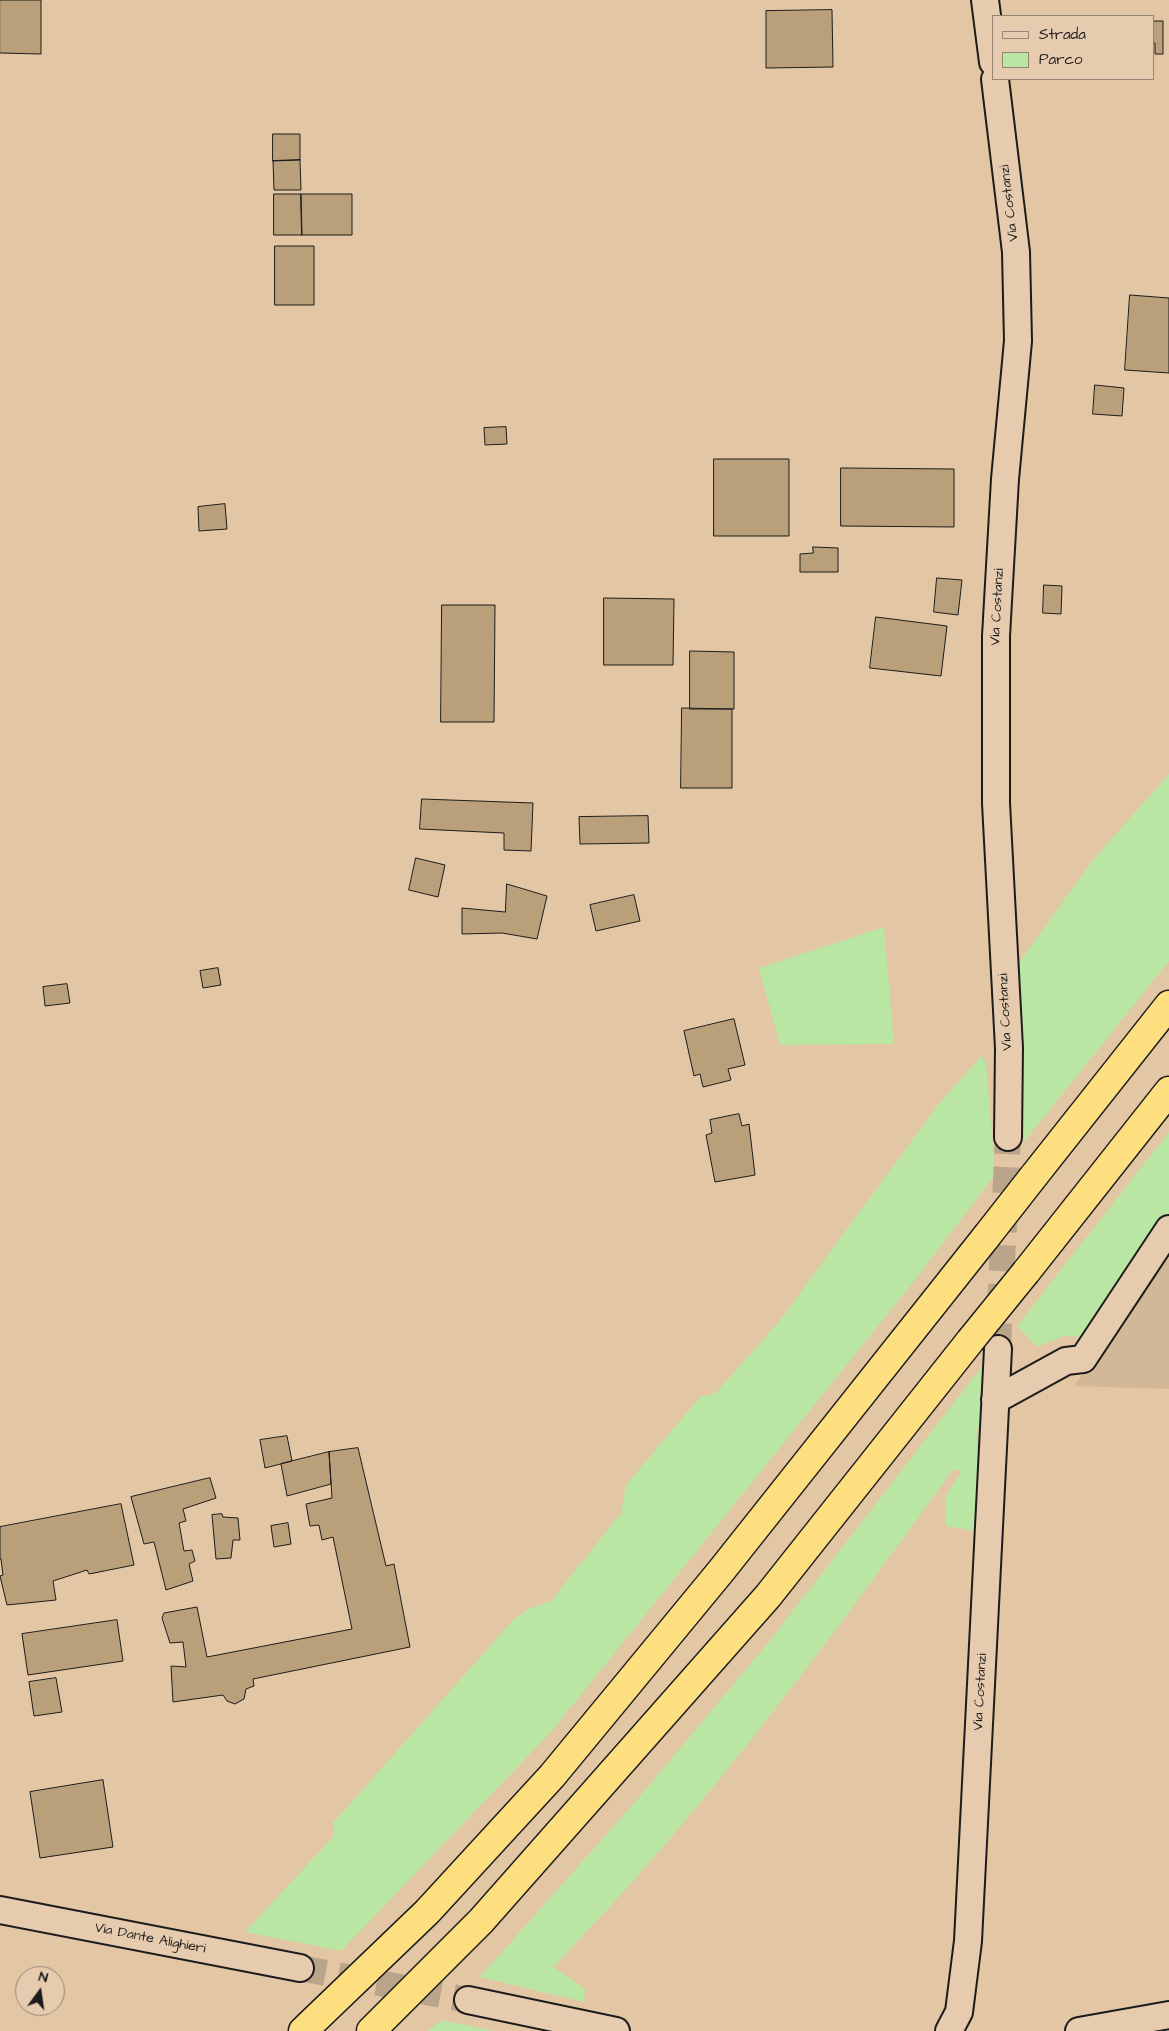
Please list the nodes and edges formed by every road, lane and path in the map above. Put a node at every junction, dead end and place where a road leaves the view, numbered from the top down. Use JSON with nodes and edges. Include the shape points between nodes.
{"nodes":[{"id":1,"x":985,"y":0,"type":"edge"},
{"id":2,"x":992,"y":54,"type":"edge"},
{"id":3,"x":995,"y":80,"type":"edge"},
{"id":4,"x":1169,"y":1005,"type":"edge"},
{"id":5,"x":1169,"y":1091,"type":"edge"},
{"id":6,"x":1008,"y":1137,"type":"tunnel mouth"},
{"id":7,"x":1169,"y":1229,"type":"edge"},
{"id":8,"x":998,"y":1350,"type":"tunnel mouth"},
{"id":9,"x":995,"y":1400,"type":"junction"},
{"id":10,"x":0,"y":1910,"type":"edge"},
{"id":11,"x":300,"y":1968,"type":"tunnel mouth"},
{"id":12,"x":468,"y":2000,"type":"tunnel mouth"},
{"id":13,"x":1169,"y":2015,"type":"edge"},
{"id":14,"x":303,"y":2031,"type":"edge"},
{"id":15,"x":371,"y":2031,"type":"edge"},
{"id":16,"x":616,"y":2031,"type":"edge"},
{"id":17,"x":949,"y":2031,"type":"edge"},
{"id":18,"x":1079,"y":2031,"type":"edge"}],
"edges":[{"from":1,"to":2,"type":"street"},
{"from":3,"to":6,"type":"street","name":"Via Costanzi","via":[[1016,252],[1018,341],[996,636],[996,803],[1009,1048]]},
{"from":4,"to":14,"type":"highway","bridge":true,"via":[[721,1571],[552,1776],[427,1912]]},
{"from":5,"to":15,"type":"highway","bridge":true,"via":[[768,1596],[482,1921]]},
{"from":7,"to":9,"type":"street","via":[[1083,1359],[1066,1361]]},
{"from":8,"to":9,"type":"street","name":"Via Costanzi"},
{"from":9,"to":17,"type":"street","name":"Via Costanzi","via":[[968,1941],[959,2012]]},
{"from":10,"to":11,"type":"street","name":"Via Dante Alighieri"},
{"from":12,"to":16,"type":"street"},
{"from":13,"to":18,"type":"street"}]}
